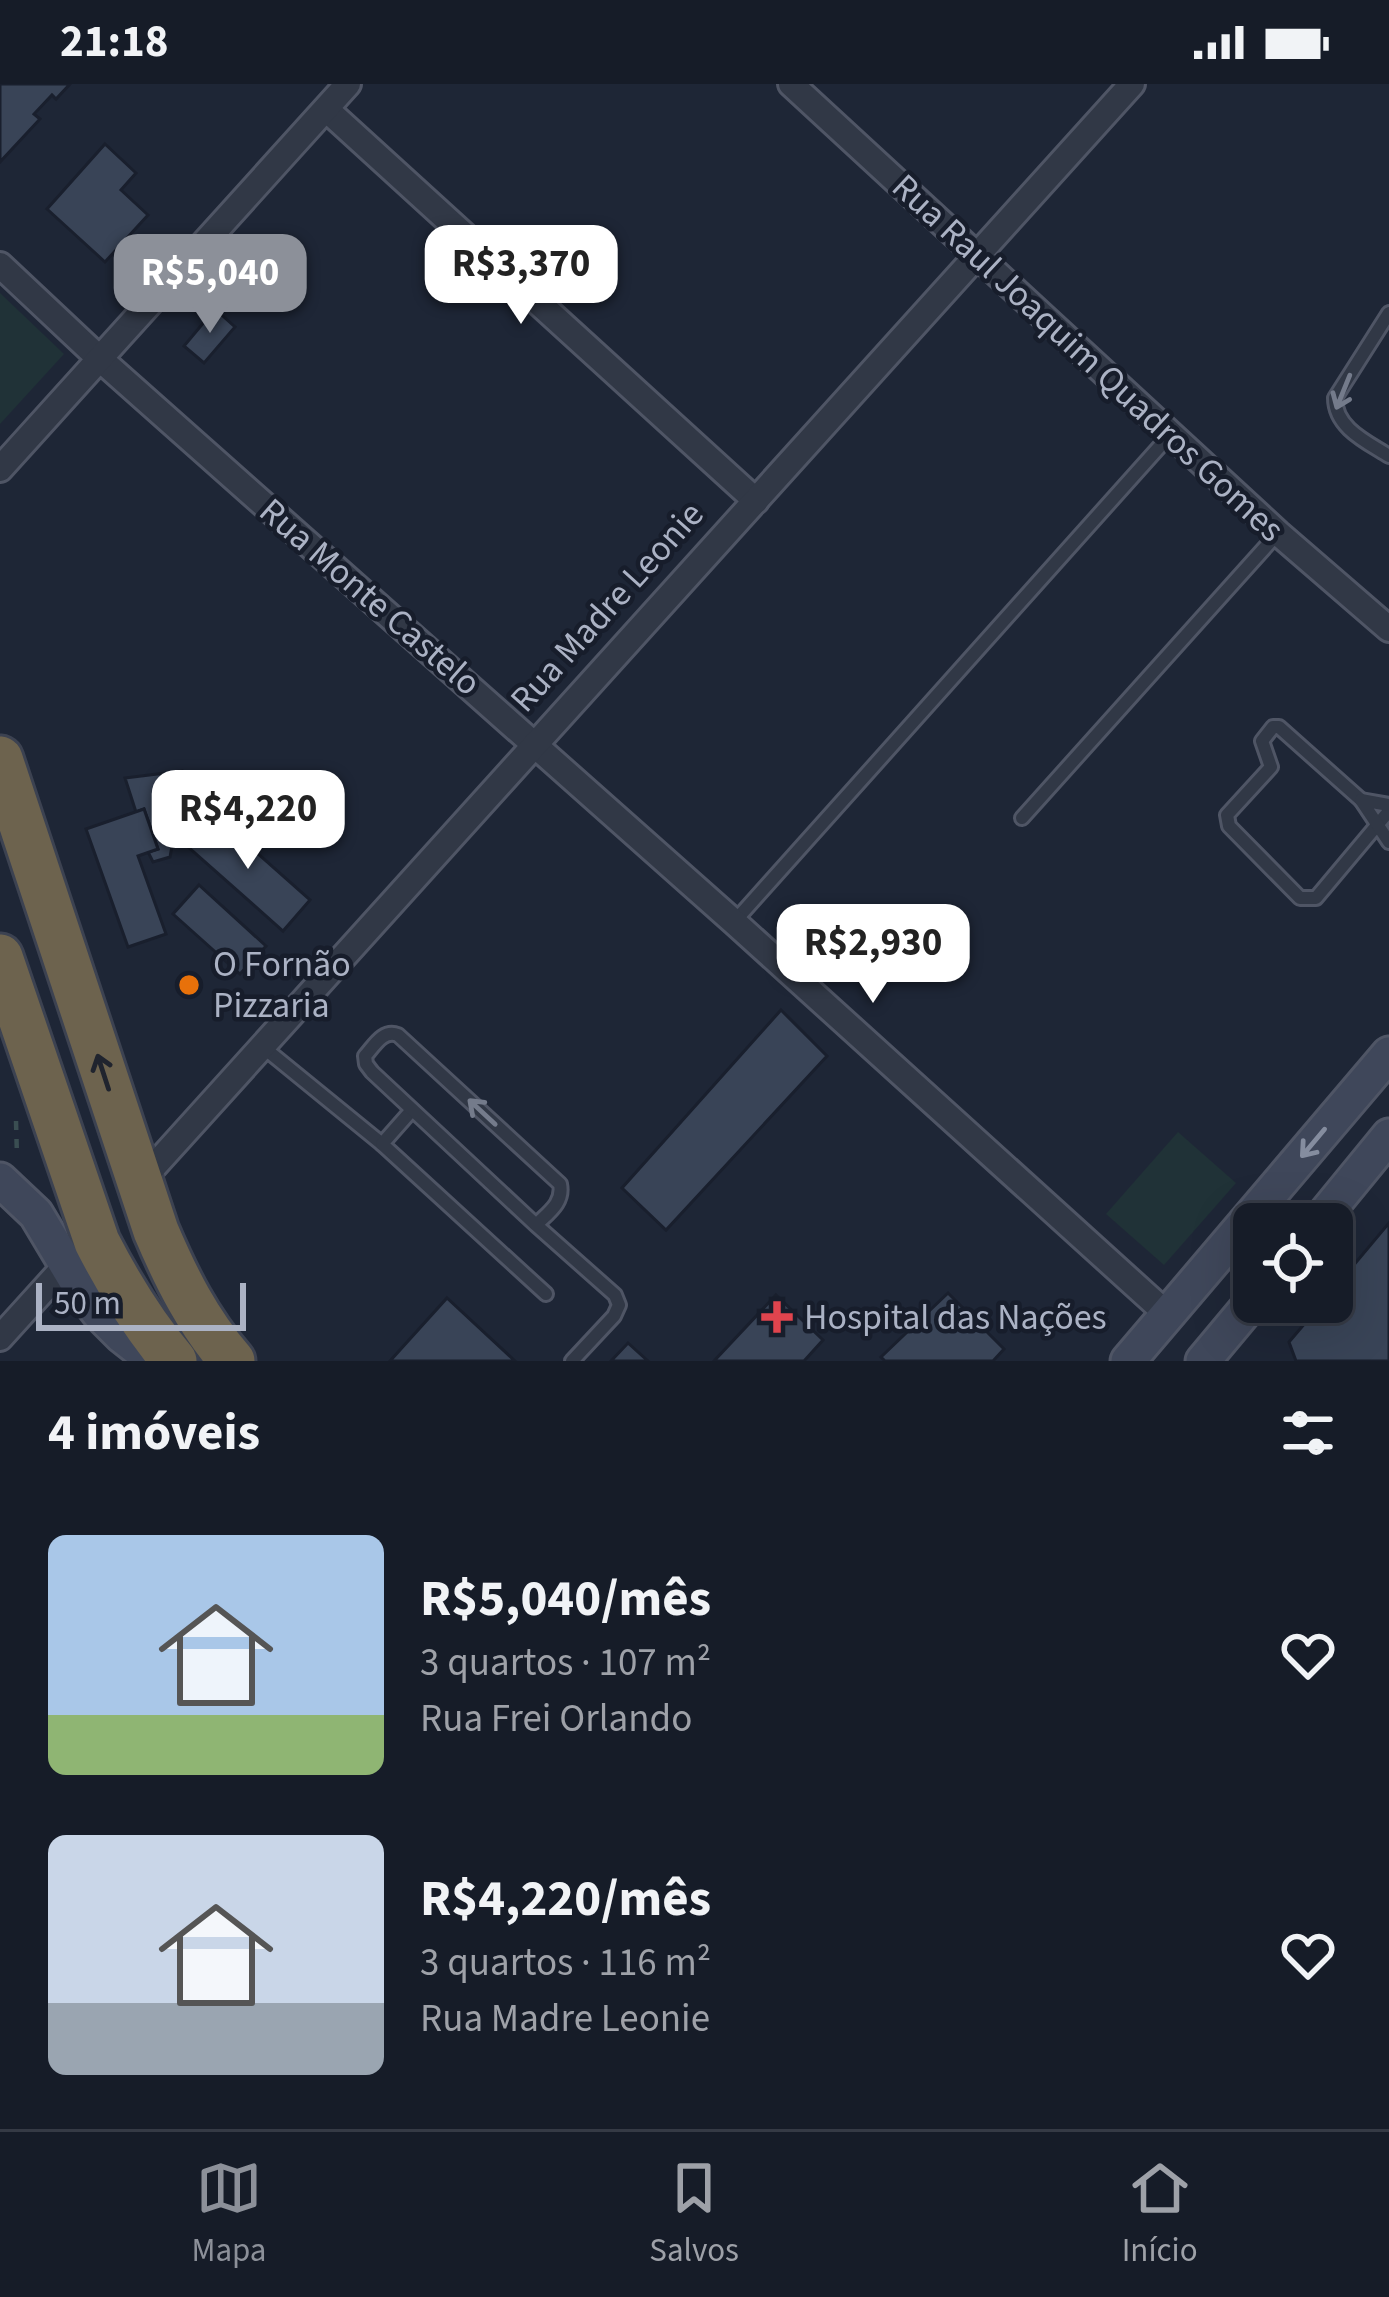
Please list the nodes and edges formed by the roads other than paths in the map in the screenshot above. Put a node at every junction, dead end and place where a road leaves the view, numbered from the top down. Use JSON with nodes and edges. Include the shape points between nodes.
{"nodes":[{"id":1,"x":348,"y":84,"type":"edge"},
{"id":2,"x":791,"y":84,"type":"edge"},
{"id":3,"x":1132,"y":84,"type":"edge"},
{"id":4,"x":326,"y":109,"type":"junction"},
{"id":5,"x":976,"y":257,"type":"junction"},
{"id":6,"x":0,"y":265,"type":"edge"},
{"id":7,"x":1389,"y":313,"type":"edge"},
{"id":8,"x":100,"y":359,"type":"junction"},
{"id":9,"x":1170,"y":435,"type":"junction"},
{"id":10,"x":1389,"y":457,"type":"edge"},
{"id":11,"x":0,"y":469,"type":"edge"},
{"id":12,"x":756,"y":501,"type":"junction"},
{"id":13,"x":1278,"y":533,"type":"junction"},
{"id":14,"x":1389,"y":629,"type":"edge"},
{"id":15,"x":536,"y":744,"type":"junction"},
{"id":16,"x":0,"y":759,"type":"edge"},
{"id":17,"x":1360,"y":800,"type":"junction"},
{"id":18,"x":1389,"y":808,"type":"edge"},
{"id":19,"x":1022,"y":818,"type":"dead end"},
{"id":20,"x":1378,"y":826,"type":"junction"},
{"id":21,"x":1389,"y":842,"type":"edge"},
{"id":22,"x":734,"y":922,"type":"junction"},
{"id":23,"x":0,"y":957,"type":"edge"},
{"id":24,"x":263,"y":1047,"type":"junction"},
{"id":25,"x":1389,"y":1054,"type":"edge"},
{"id":26,"x":412,"y":1110,"type":"junction"},
{"id":27,"x":1389,"y":1136,"type":"edge"},
{"id":28,"x":382,"y":1144,"type":"junction"},
{"id":29,"x":66,"y":1158,"type":"junction"},
{"id":30,"x":140,"y":1183,"type":"junction"},
{"id":31,"x":12,"y":1191,"type":"edge"},
{"id":32,"x":1334,"y":1203,"type":"edge"},
{"id":33,"x":536,"y":1226,"type":"junction"},
{"id":34,"x":67,"y":1264,"type":"junction"},
{"id":35,"x":546,"y":1294,"type":"dead end"},
{"id":36,"x":1168,"y":1315,"type":"junction"},
{"id":37,"x":1237,"y":1323,"type":"edge"},
{"id":38,"x":0,"y":1337,"type":"edge"},
{"id":39,"x":207,"y":1355,"type":"edge"},
{"id":40,"x":1210,"y":1358,"type":"edge"},
{"id":41,"x":154,"y":1361,"type":"edge"},
{"id":42,"x":572,"y":1361,"type":"edge"},
{"id":43,"x":1128,"y":1361,"type":"edge"}],
"edges":[{"from":1,"to":4,"type":"street"},
{"from":2,"to":5,"type":"street","name":"Rua Raul Joaquim Quadros Gomes"},
{"from":3,"to":5,"type":"street","name":"Rua Madre Leonie"},
{"from":4,"to":8,"type":"street"},
{"from":4,"to":12,"type":"street"},
{"from":5,"to":9,"type":"street","name":"Rua Raul Joaquim Quadros Gomes"},
{"from":5,"to":12,"type":"street","name":"Rua Madre Leonie"},
{"from":6,"to":8,"type":"street","name":"Rua Monte Castelo"},
{"from":7,"to":10,"type":"lane","one_way":true,"via":[[1335,398],[1335,412],[1351,431]]},
{"from":8,"to":11,"type":"street"},
{"from":8,"to":15,"type":"street","name":"Rua Monte Castelo"},
{"from":9,"to":13,"type":"street","name":"Rua Raul Joaquim Quadros Gomes"},
{"from":9,"to":22,"type":"lane"},
{"from":12,"to":15,"type":"street","name":"Rua Madre Leonie"},
{"from":13,"to":14,"type":"street","name":"Rua Raul Joaquim Quadros Gomes"},
{"from":13,"to":19,"type":"lane"},
{"from":15,"to":22,"type":"street","name":"Rua Monte Castelo"},
{"from":15,"to":24,"type":"street","name":"Rua Madre Leonie"},
{"from":30,"to":16,"type":"highway","one_way":true},
{"from":17,"to":18,"type":"lane"},
{"from":17,"to":20,"type":"lane"},
{"from":17,"to":20,"type":"lane","via":[[1279,727],[1262,741],[1271,767],[1227,820],[1309,899]]},
{"from":18,"to":20,"type":"lane"},
{"from":20,"to":21,"type":"lane"},
{"from":22,"to":36,"type":"street","name":"Rua Monte Castelo"},
{"from":23,"to":29,"type":"highway"},
{"from":24,"to":28,"type":"lane"},
{"from":24,"to":30,"type":"street","name":"Rua Madre Leonie"},
{"from":25,"to":36,"type":"main road","one_way":true},
{"from":26,"to":28,"type":"lane"},
{"from":26,"to":33,"type":"lane"},
{"from":33,"to":26,"type":"lane","one_way":true,"via":[[559,1201],[560,1184],[398,1034],[385,1034],[366,1064]]},
{"from":27,"to":32,"type":"main road"},
{"from":28,"to":35,"type":"lane"},
{"from":29,"to":31,"type":"main road","via":[[70,1175],[58,1189],[40,1198]]},
{"from":29,"to":39,"type":"highway","via":[[97,1243],[144,1323]]},
{"from":30,"to":39,"type":"highway"},
{"from":31,"to":34,"type":"main road"},
{"from":33,"to":42,"type":"lane","via":[[619,1306]]},
{"from":34,"to":38,"type":"street"},
{"from":34,"to":41,"type":"main road","via":[[99,1313]]},
{"from":36,"to":43,"type":"main road"},
{"from":37,"to":40,"type":"main road"}]}
